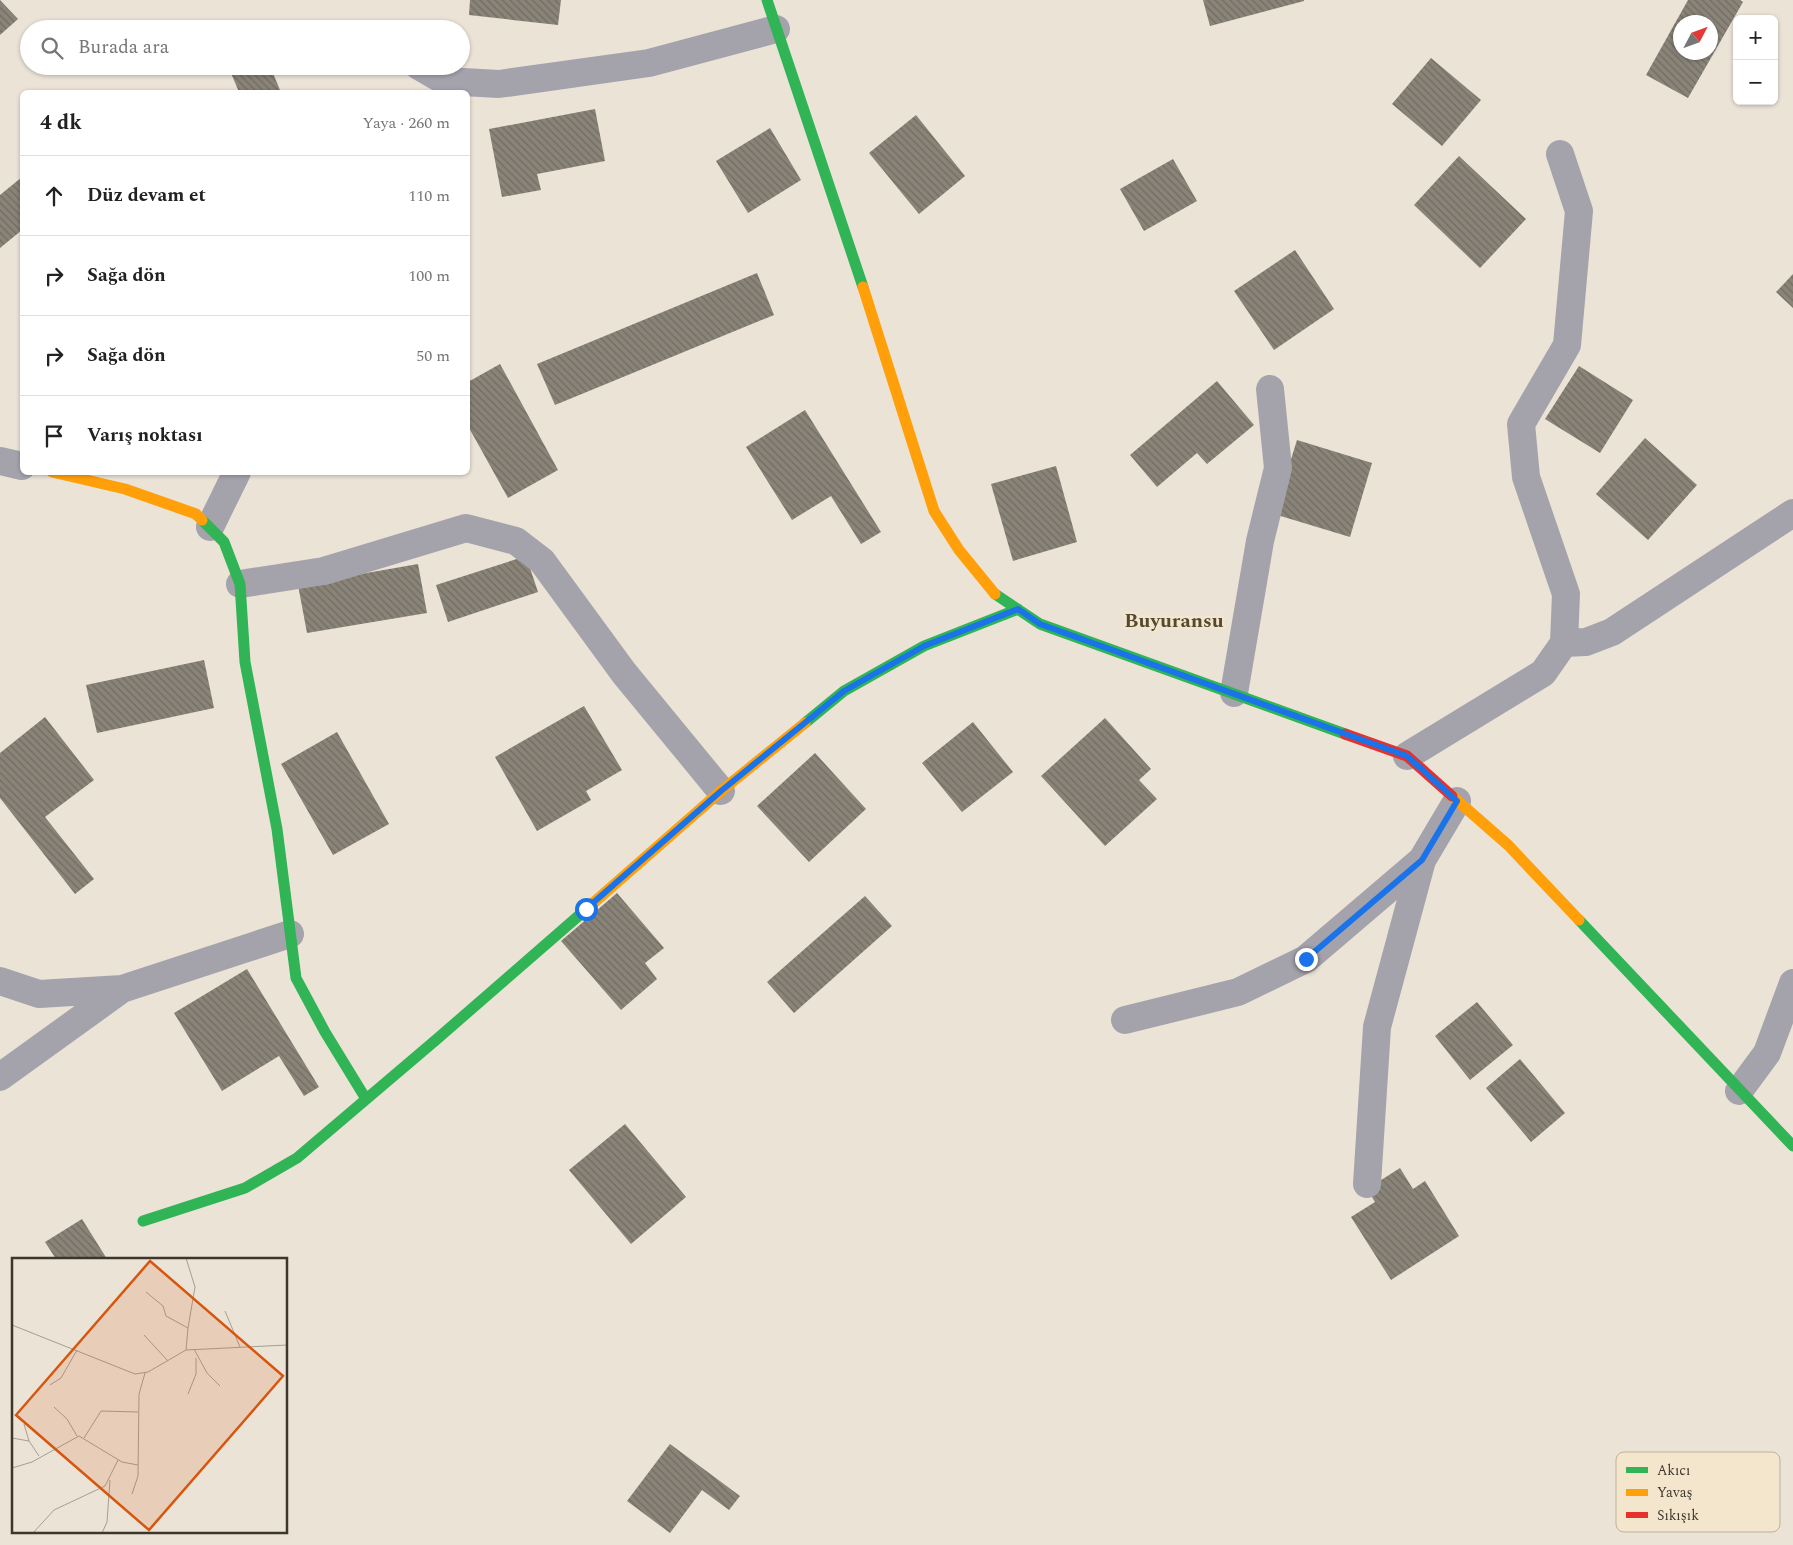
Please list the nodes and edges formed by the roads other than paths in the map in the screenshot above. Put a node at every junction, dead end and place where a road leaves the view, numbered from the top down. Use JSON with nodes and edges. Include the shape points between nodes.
{"nodes":[{"id":1,"x":767,"y":0,"type":"edge"},
{"id":2,"x":776,"y":28,"type":"junction"},
{"id":3,"x":435,"y":75,"type":"edge"},
{"id":4,"x":1560,"y":154,"type":"dead end"},
{"id":5,"x":1270,"y":389,"type":"dead end"},
{"id":6,"x":0,"y":461,"type":"edge"},
{"id":7,"x":20,"y":466,"type":"edge"},
{"id":8,"x":65,"y":475,"type":"edge"},
{"id":9,"x":236,"y":475,"type":"edge"},
{"id":10,"x":1793,"y":512,"type":"edge"},
{"id":11,"x":210,"y":527,"type":"junction"},
{"id":12,"x":240,"y":584,"type":"junction"},
{"id":13,"x":1018,"y":609,"type":"junction"},
{"id":14,"x":1564,"y":643,"type":"junction"},
{"id":15,"x":1234,"y":693,"type":"junction"},
{"id":16,"x":1407,"y":756,"type":"junction"},
{"id":17,"x":721,"y":791,"type":"junction"},
{"id":18,"x":1457,"y":801,"type":"junction"},
{"id":19,"x":1422,"y":860,"type":"junction"},
{"id":20,"x":290,"y":934,"type":"junction"},
{"id":21,"x":0,"y":981,"type":"edge"},
{"id":22,"x":1793,"y":983,"type":"edge"},
{"id":23,"x":122,"y":989,"type":"junction"},
{"id":24,"x":1125,"y":1020,"type":"dead end"},
{"id":25,"x":0,"y":1077,"type":"edge"},
{"id":26,"x":1739,"y":1091,"type":"junction"},
{"id":27,"x":366,"y":1099,"type":"junction"},
{"id":28,"x":1793,"y":1146,"type":"edge"},
{"id":29,"x":1368,"y":1184,"type":"dead end"},
{"id":30,"x":143,"y":1221,"type":"dead end"}],
"edges":[{"from":1,"to":2,"type":"street"},
{"from":2,"to":3,"type":"street","via":[[649,63],[499,84],[445,81]]},
{"from":2,"to":13,"type":"street","via":[[934,511],[959,550],[995,594]]},
{"from":4,"to":14,"type":"street","via":[[1579,211],[1567,345],[1520,424],[1526,477],[1566,594]]},
{"from":5,"to":15,"type":"street","via":[[1278,468],[1260,541]]},
{"from":6,"to":7,"type":"street"},
{"from":8,"to":11,"type":"street","via":[[125,489],[187,510]]},
{"from":9,"to":11,"type":"street"},
{"from":10,"to":14,"type":"street","via":[[1612,632],[1586,642]]},
{"from":11,"to":12,"type":"street","via":[[224,542]]},
{"from":12,"to":17,"type":"street","via":[[324,571],[466,528],[516,541],[542,561],[624,672]]},
{"from":12,"to":20,"type":"street","via":[[245,662],[277,829]]},
{"from":13,"to":15,"type":"street","via":[[1040,624]]},
{"from":13,"to":17,"type":"street","via":[[924,646],[844,691]]},
{"from":14,"to":16,"type":"street","via":[[1543,673]]},
{"from":15,"to":16,"type":"street"},
{"from":16,"to":18,"type":"street"},
{"from":17,"to":27,"type":"street"},
{"from":18,"to":19,"type":"street"},
{"from":18,"to":26,"type":"street","via":[[1508,845]]},
{"from":19,"to":24,"type":"street","via":[[1306,959],[1238,992]]},
{"from":19,"to":29,"type":"street","via":[[1377,1027]]},
{"from":20,"to":23,"type":"street"},
{"from":20,"to":27,"type":"street","via":[[296,978]]},
{"from":21,"to":23,"type":"street","via":[[40,994]]},
{"from":22,"to":26,"type":"street","via":[[1766,1053]]},
{"from":23,"to":25,"type":"street"},
{"from":26,"to":28,"type":"street"},
{"from":27,"to":30,"type":"street","via":[[297,1158],[245,1188]]}]}
